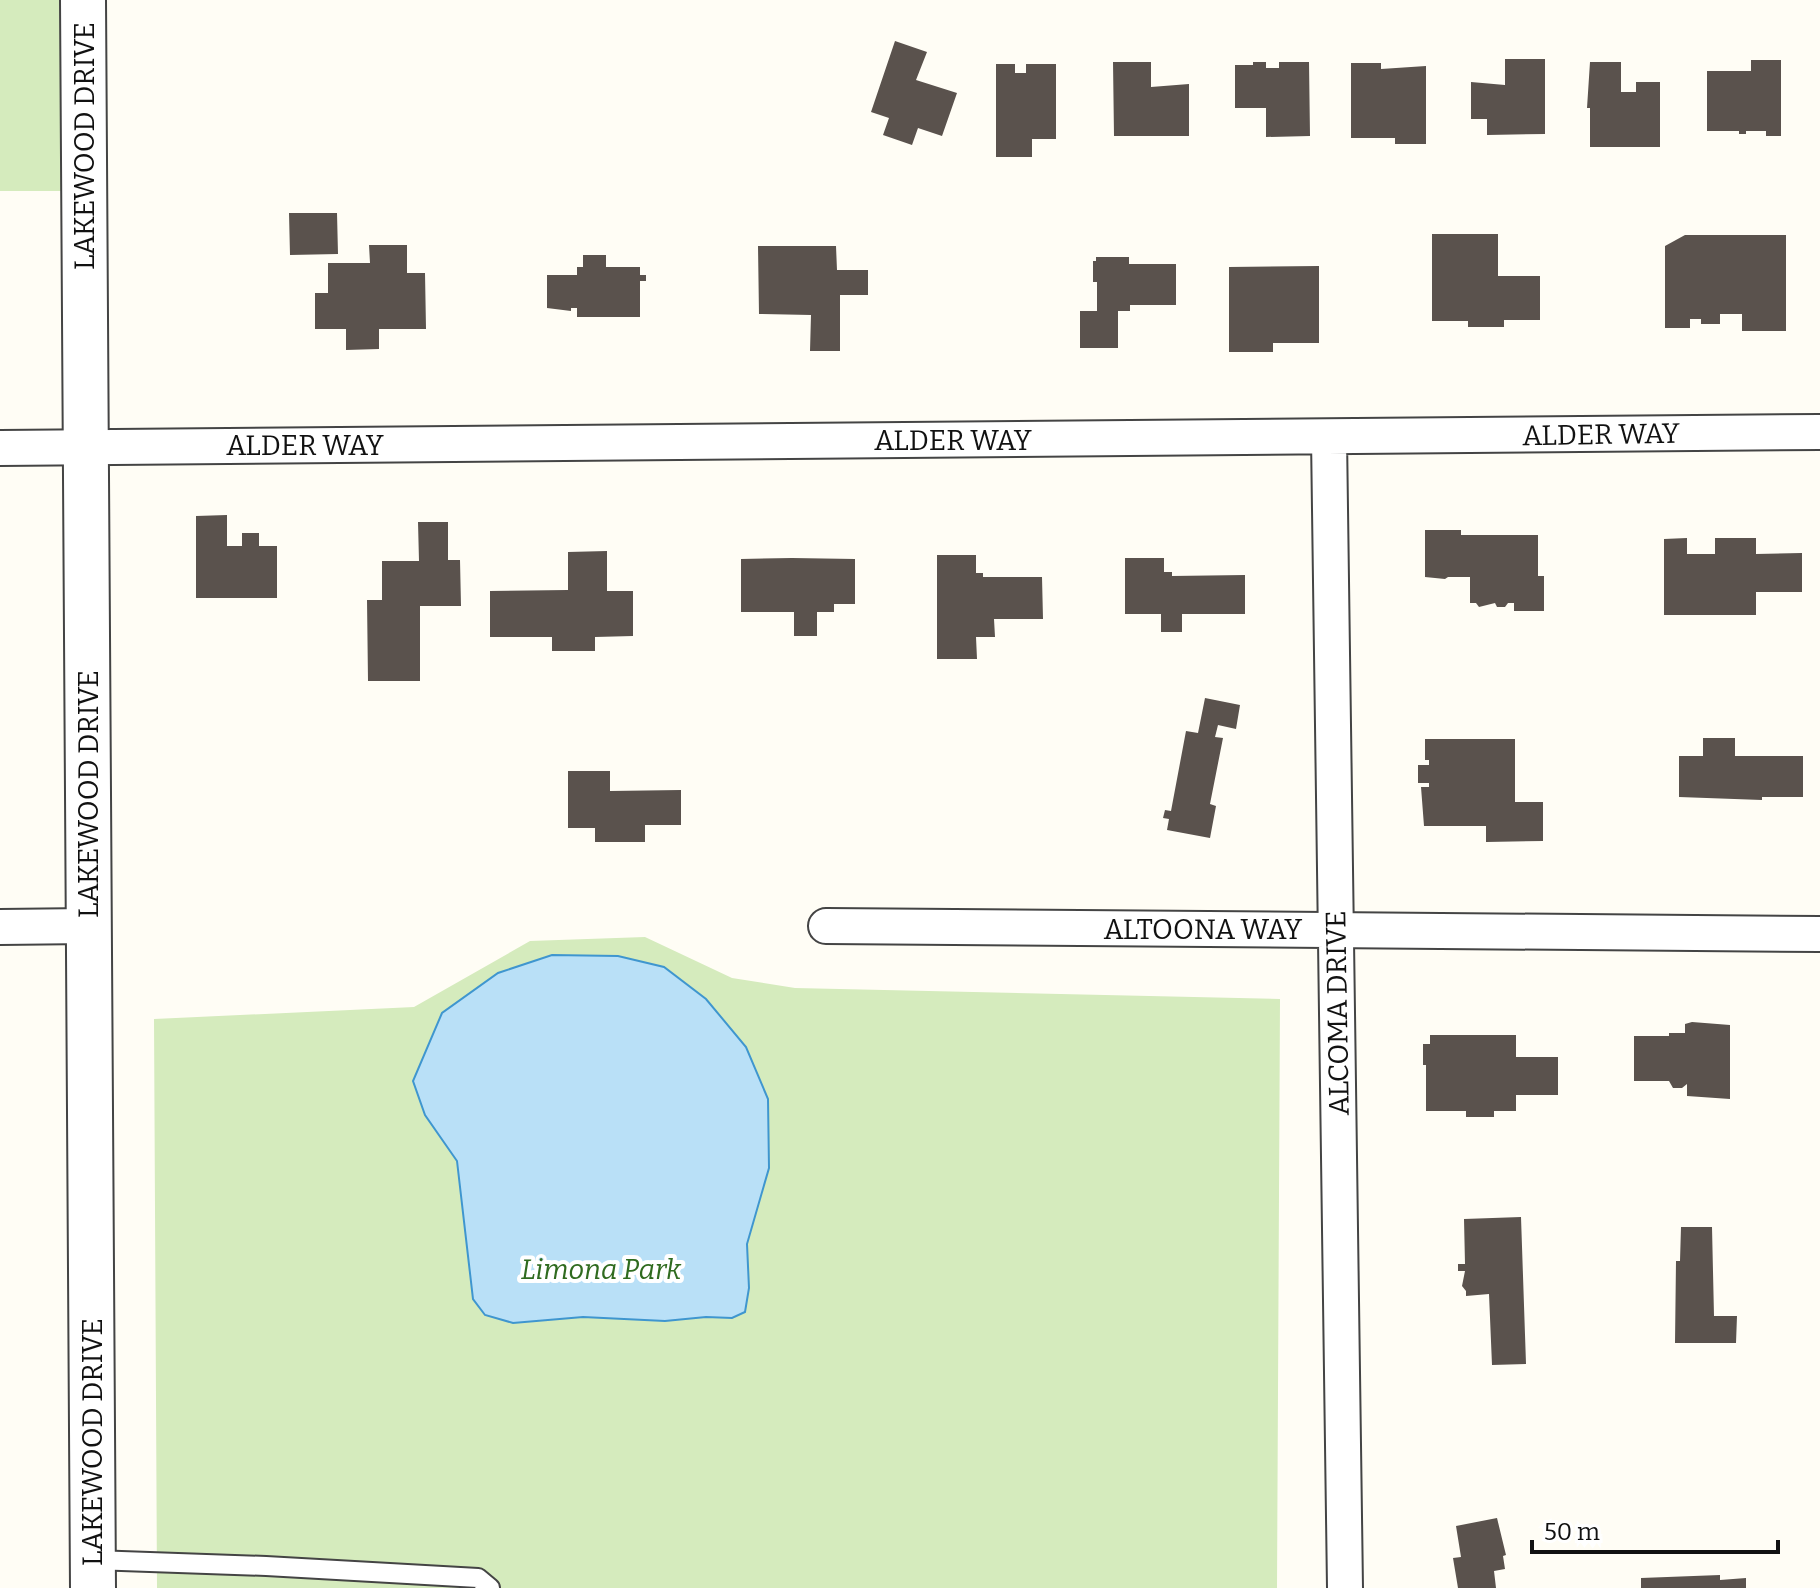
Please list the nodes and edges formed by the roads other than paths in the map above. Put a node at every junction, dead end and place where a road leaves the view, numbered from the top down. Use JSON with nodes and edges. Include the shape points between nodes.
{"nodes":[{"id":1,"x":83,"y":0,"type":"edge"},
{"id":2,"x":1820,"y":432,"type":"edge"},
{"id":3,"x":1329,"y":437,"type":"junction"},
{"id":4,"x":86,"y":447,"type":"junction"},
{"id":5,"x":0,"y":448,"type":"edge"},
{"id":6,"x":89,"y":926,"type":"junction"},
{"id":7,"x":826,"y":926,"type":"dead end"},
{"id":8,"x":0,"y":927,"type":"edge"},
{"id":9,"x":1335,"y":930,"type":"junction"},
{"id":10,"x":1820,"y":934,"type":"edge"},
{"id":11,"x":93,"y":1574,"type":"edge"},
{"id":12,"x":490,"y":1588,"type":"edge"},
{"id":13,"x":1345,"y":1588,"type":"edge"}],
"edges":[{"from":1,"to":4,"type":"street","name":"LAKEWOOD DRIVE"},
{"from":2,"to":3,"type":"street","name":"ALDER WAY"},
{"from":3,"to":4,"type":"street","name":"ALDER WAY"},
{"from":3,"to":9,"type":"street","name":"ALCOMA DRIVE"},
{"from":4,"to":5,"type":"street","name":"ALDER WAY"},
{"from":4,"to":6,"type":"street","name":"LAKEWOOD DRIVE"},
{"from":6,"to":8,"type":"street"},
{"from":6,"to":11,"type":"street","name":"LAKEWOOD DRIVE"},
{"from":7,"to":9,"type":"street","name":"ALTOONA WAY"},
{"from":9,"to":10,"type":"street","name":"ALTOONA WAY"},
{"from":9,"to":13,"type":"street","name":"ALCOMA DRIVE"},
{"from":11,"to":12,"type":"lane","via":[[266,1566],[478,1578]]}]}
